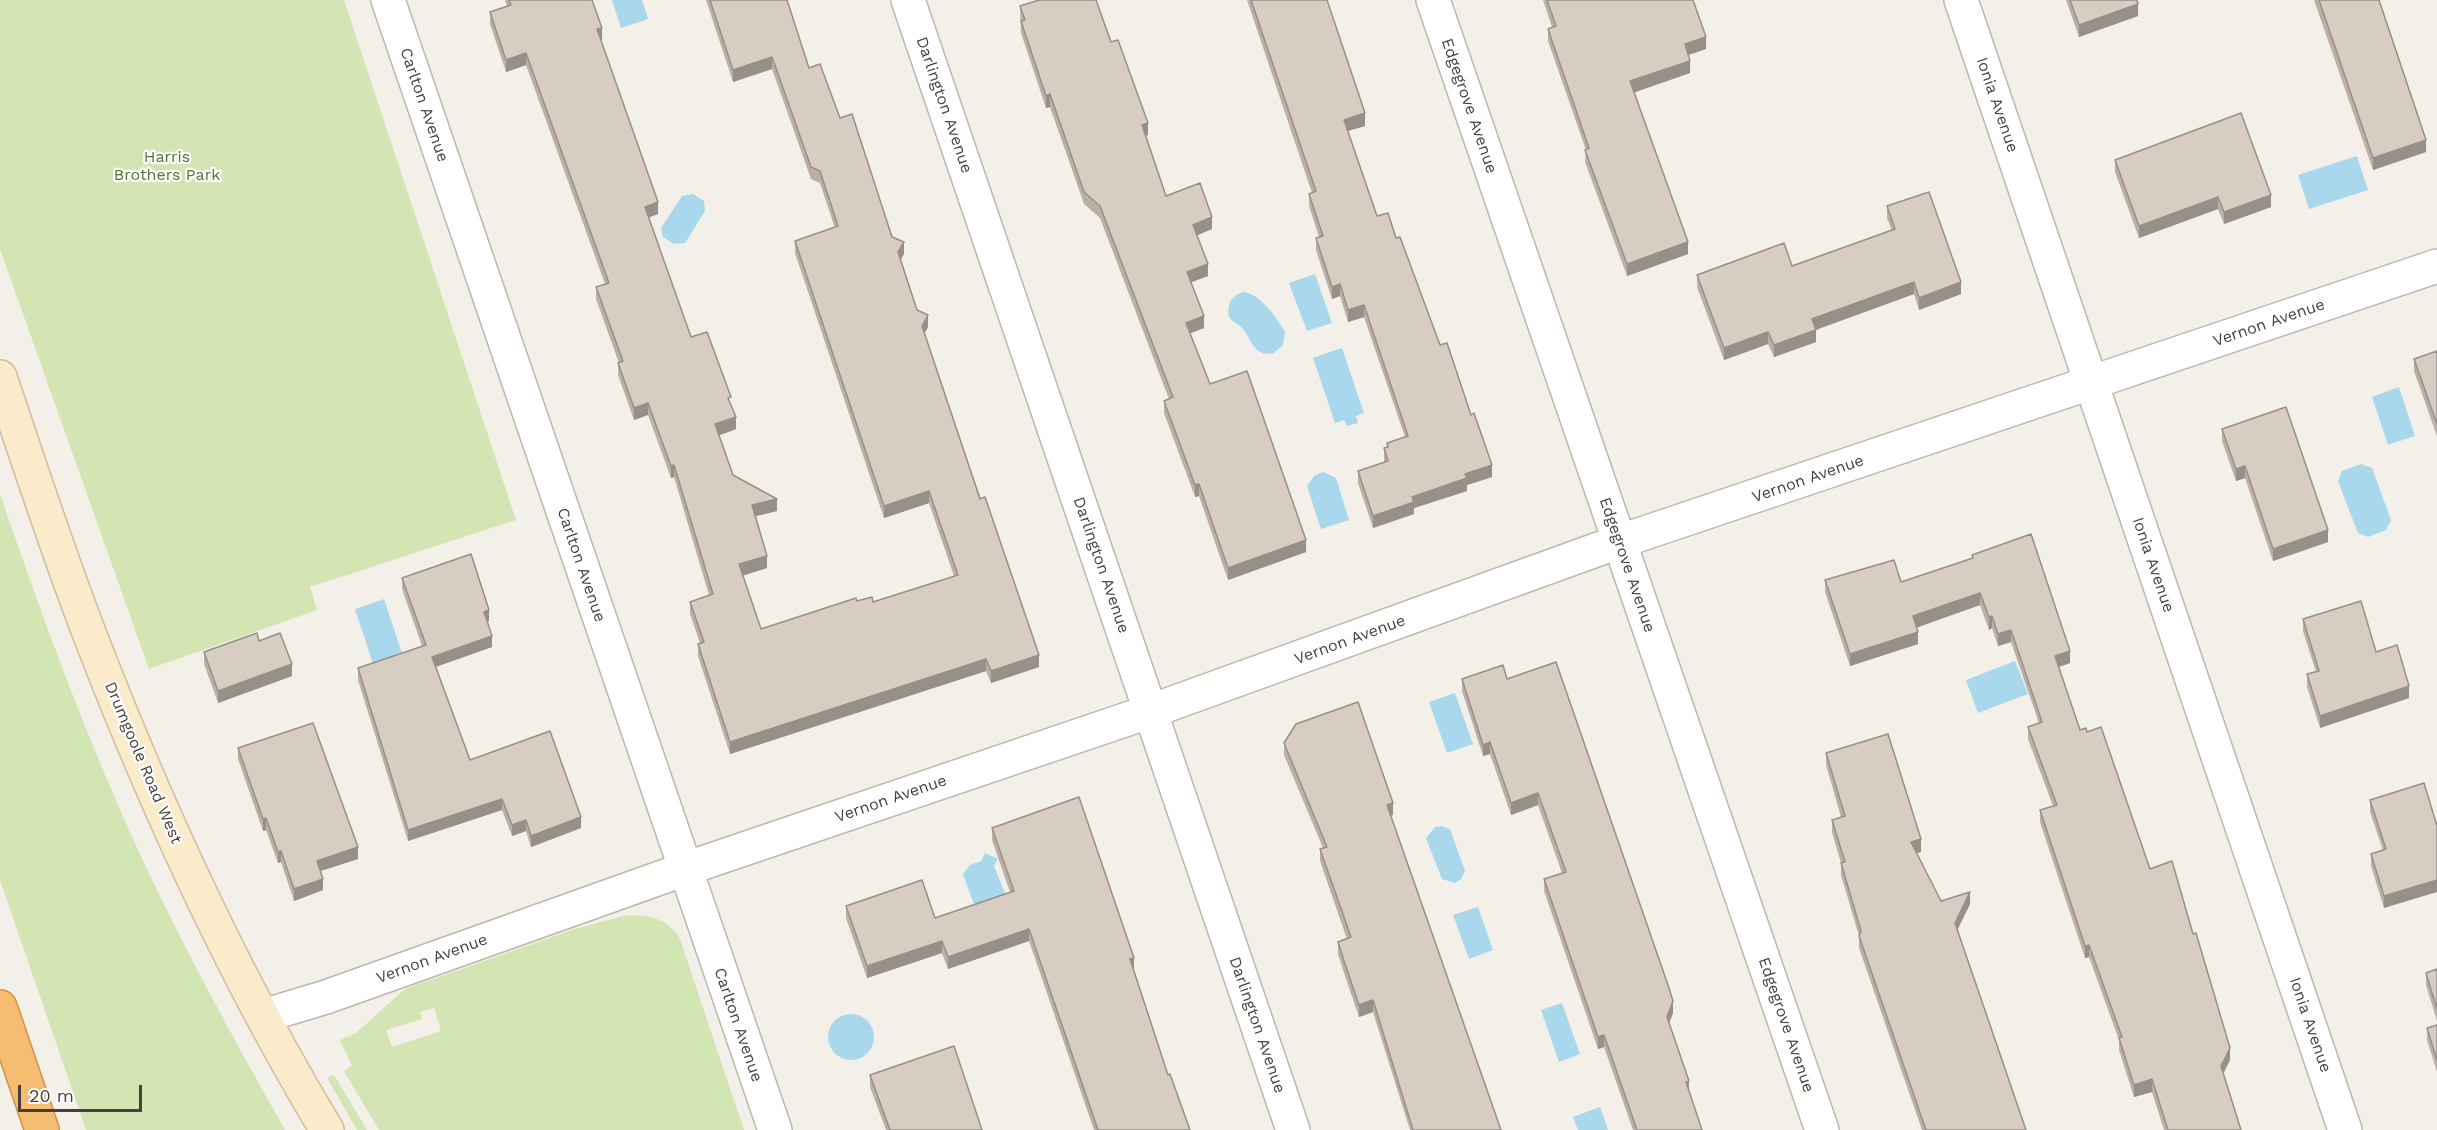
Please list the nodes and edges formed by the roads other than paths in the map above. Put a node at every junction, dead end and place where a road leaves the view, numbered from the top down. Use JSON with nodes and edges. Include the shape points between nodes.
{"nodes":[{"id":1,"x":388,"y":0,"type":"edge"},
{"id":2,"x":908,"y":0,"type":"edge"},
{"id":3,"x":1433,"y":0,"type":"edge"},
{"id":4,"x":1961,"y":0,"type":"edge"},
{"id":5,"x":2437,"y":266,"type":"edge"},
{"id":6,"x":0,"y":377,"type":"edge"},
{"id":7,"x":2092,"y":383,"type":"junction"},
{"id":8,"x":1618,"y":542,"type":"junction"},
{"id":9,"x":1151,"y":711,"type":"junction"},
{"id":10,"x":685,"y":869,"type":"junction"},
{"id":11,"x":0,"y":1007,"type":"edge"},
{"id":12,"x":263,"y":1016,"type":"junction"},
{"id":13,"x":42,"y":1130,"type":"edge"},
{"id":14,"x":327,"y":1130,"type":"edge"},
{"id":15,"x":775,"y":1130,"type":"edge"},
{"id":16,"x":1293,"y":1130,"type":"edge"},
{"id":17,"x":1822,"y":1130,"type":"edge"},
{"id":18,"x":2345,"y":1130,"type":"edge"}],
"edges":[{"from":1,"to":10,"type":"street","name":"Carlton Avenue"},
{"from":2,"to":9,"type":"street","name":"Darlington Avenue"},
{"from":3,"to":8,"type":"street","name":"Edgegrove Avenue"},
{"from":4,"to":7,"type":"street","name":"Ionia Avenue"},
{"from":5,"to":7,"type":"street","name":"Vernon Avenue"},
{"from":6,"to":12,"type":"main road","name":"Drumgoole Road West","via":[[64,565],[126,726],[224,942]]},
{"from":7,"to":8,"type":"street","name":"Vernon Avenue"},
{"from":7,"to":18,"type":"street","name":"Ionia Avenue"},
{"from":8,"to":9,"type":"street","name":"Vernon Avenue"},
{"from":8,"to":17,"type":"street","name":"Edgegrove Avenue"},
{"from":9,"to":10,"type":"street","name":"Vernon Avenue"},
{"from":9,"to":16,"type":"street","name":"Darlington Avenue"},
{"from":10,"to":12,"type":"street","name":"Vernon Avenue"},
{"from":10,"to":15,"type":"street","name":"Carlton Avenue"},
{"from":11,"to":13,"type":"highway"},
{"from":12,"to":14,"type":"main road","name":"Drumgoole Road West"}]}
